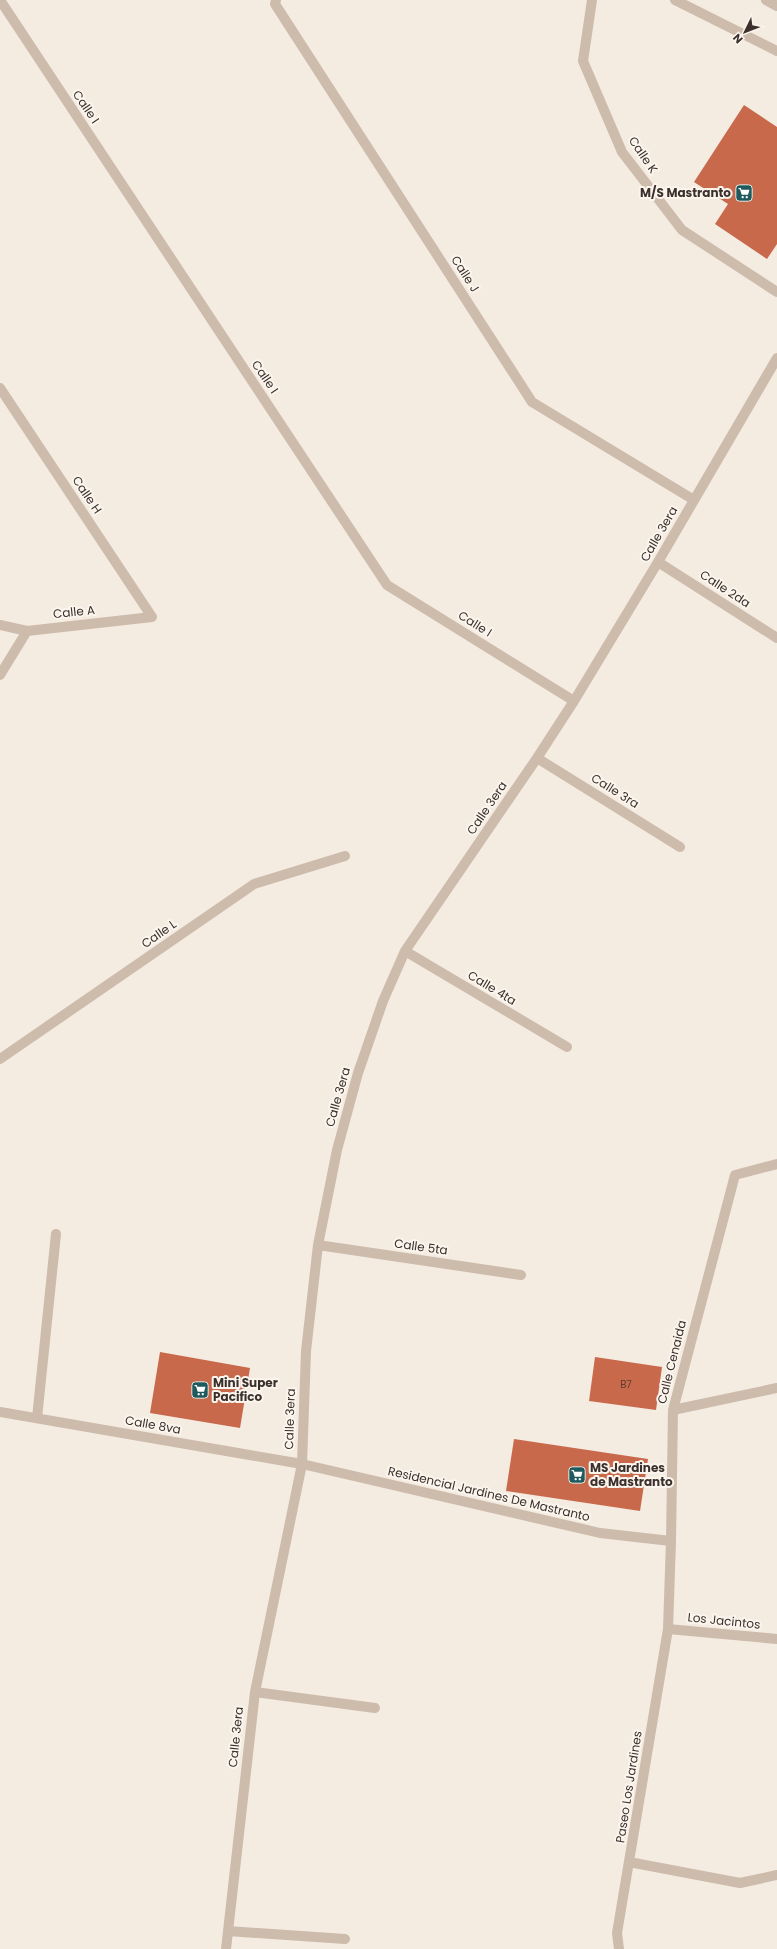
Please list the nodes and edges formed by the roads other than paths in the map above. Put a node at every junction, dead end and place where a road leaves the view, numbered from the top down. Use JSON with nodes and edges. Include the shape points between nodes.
{"nodes":[{"id":1,"x":0,"y":0,"type":"edge"},
{"id":2,"x":276,"y":0,"type":"edge"},
{"id":3,"x":592,"y":0,"type":"edge"},
{"id":4,"x":675,"y":0,"type":"edge"},
{"id":5,"x":766,"y":0,"type":"edge"},
{"id":6,"x":777,"y":6,"type":"edge"},
{"id":7,"x":777,"y":52,"type":"edge"},
{"id":8,"x":777,"y":292,"type":"edge"},
{"id":9,"x":777,"y":358,"type":"edge"},
{"id":10,"x":774,"y":372,"type":"edge"},
{"id":11,"x":0,"y":388,"type":"edge"},
{"id":12,"x":694,"y":500,"type":"junction"},
{"id":13,"x":658,"y":562,"type":"junction"},
{"id":14,"x":152,"y":617,"type":"joint"},
{"id":15,"x":0,"y":624,"type":"edge"},
{"id":16,"x":27,"y":630,"type":"junction"},
{"id":17,"x":777,"y":638,"type":"edge"},
{"id":18,"x":0,"y":675,"type":"edge"},
{"id":19,"x":574,"y":701,"type":"junction"},
{"id":20,"x":537,"y":758,"type":"junction"},
{"id":21,"x":680,"y":846,"type":"dead end"},
{"id":22,"x":345,"y":856,"type":"dead end"},
{"id":23,"x":405,"y":951,"type":"junction"},
{"id":24,"x":567,"y":1047,"type":"dead end"},
{"id":25,"x":0,"y":1059,"type":"edge"},
{"id":26,"x":777,"y":1164,"type":"edge"},
{"id":27,"x":56,"y":1234,"type":"dead end"},
{"id":28,"x":318,"y":1245,"type":"junction"},
{"id":29,"x":521,"y":1275,"type":"dead end"},
{"id":30,"x":777,"y":1388,"type":"edge"},
{"id":31,"x":673,"y":1410,"type":"junction"},
{"id":32,"x":0,"y":1412,"type":"edge"},
{"id":33,"x":37,"y":1418,"type":"junction"},
{"id":34,"x":302,"y":1464,"type":"junction"},
{"id":35,"x":671,"y":1541,"type":"junction"},
{"id":36,"x":668,"y":1628,"type":"junction"},
{"id":37,"x":777,"y":1639,"type":"edge"},
{"id":38,"x":254,"y":1692,"type":"junction"},
{"id":39,"x":375,"y":1708,"type":"dead end"},
{"id":40,"x":629,"y":1862,"type":"junction"},
{"id":41,"x":777,"y":1875,"type":"edge"},
{"id":42,"x":228,"y":1931,"type":"junction"},
{"id":43,"x":344,"y":1939,"type":"dead end"},
{"id":44,"x":226,"y":1949,"type":"edge"},
{"id":45,"x":619,"y":1949,"type":"edge"}],
"edges":[{"from":1,"to":19,"type":"street","name":"Calle I","via":[[387,585]]},
{"from":2,"to":12,"type":"street","name":"Calle J","via":[[275,4],[532,402]]},
{"from":3,"to":8,"type":"street","name":"Calle K","via":[[583,61],[622,152],[682,230]]},
{"from":4,"to":7,"type":"street"},
{"from":5,"to":6,"type":"street"},
{"from":9,"to":10,"type":"street","name":"Calle 3era"},
{"from":10,"to":12,"type":"street","name":"Calle 3era"},
{"from":11,"to":14,"type":"street","name":"Calle H"},
{"from":12,"to":13,"type":"street","name":"Calle 3era"},
{"from":13,"to":17,"type":"street","name":"Calle 2da"},
{"from":13,"to":19,"type":"street","name":"Calle 3era"},
{"from":14,"to":16,"type":"street","name":"Calle A"},
{"from":15,"to":16,"type":"street","name":"Calle A"},
{"from":16,"to":18,"type":"street"},
{"from":19,"to":20,"type":"street","name":"Calle 3era"},
{"from":20,"to":21,"type":"street","name":"Calle 3ra"},
{"from":20,"to":23,"type":"street","name":"Calle 3era"},
{"from":22,"to":25,"type":"street","name":"Calle L","via":[[254,884]]},
{"from":23,"to":24,"type":"street","name":"Calle 4ta"},
{"from":23,"to":28,"type":"street","name":"Calle 3era","via":[[383,1002],[358,1073],[337,1150]]},
{"from":26,"to":31,"type":"street","name":"Calle Cenaida","via":[[735,1175]]},
{"from":27,"to":33,"type":"street"},
{"from":28,"to":29,"type":"street","name":"Calle 5ta"},
{"from":28,"to":34,"type":"street","name":"Calle 3era","via":[[306,1351]]},
{"from":30,"to":31,"type":"street"},
{"from":31,"to":35,"type":"street","name":"Calle Cenaida"},
{"from":32,"to":33,"type":"street","name":"Calle 8va"},
{"from":33,"to":34,"type":"street","name":"Calle 8va"},
{"from":34,"to":35,"type":"street","name":"Residencial Jardines De Mastranto","via":[[600,1533]]},
{"from":34,"to":38,"type":"street","name":"Calle 3era"},
{"from":35,"to":36,"type":"street","name":"Calle Cenaida"},
{"from":36,"to":37,"type":"street","name":"Los Jacintos"},
{"from":36,"to":40,"type":"street","name":"Paseo Los Jardines"},
{"from":38,"to":39,"type":"street"},
{"from":38,"to":42,"type":"street","name":"Calle 3era"},
{"from":40,"to":41,"type":"street","via":[[740,1883]]},
{"from":40,"to":45,"type":"street","name":"Paseo Los Jardines","via":[[617,1933]]},
{"from":42,"to":43,"type":"street"},
{"from":42,"to":44,"type":"street","name":"Calle 3era"}]}
